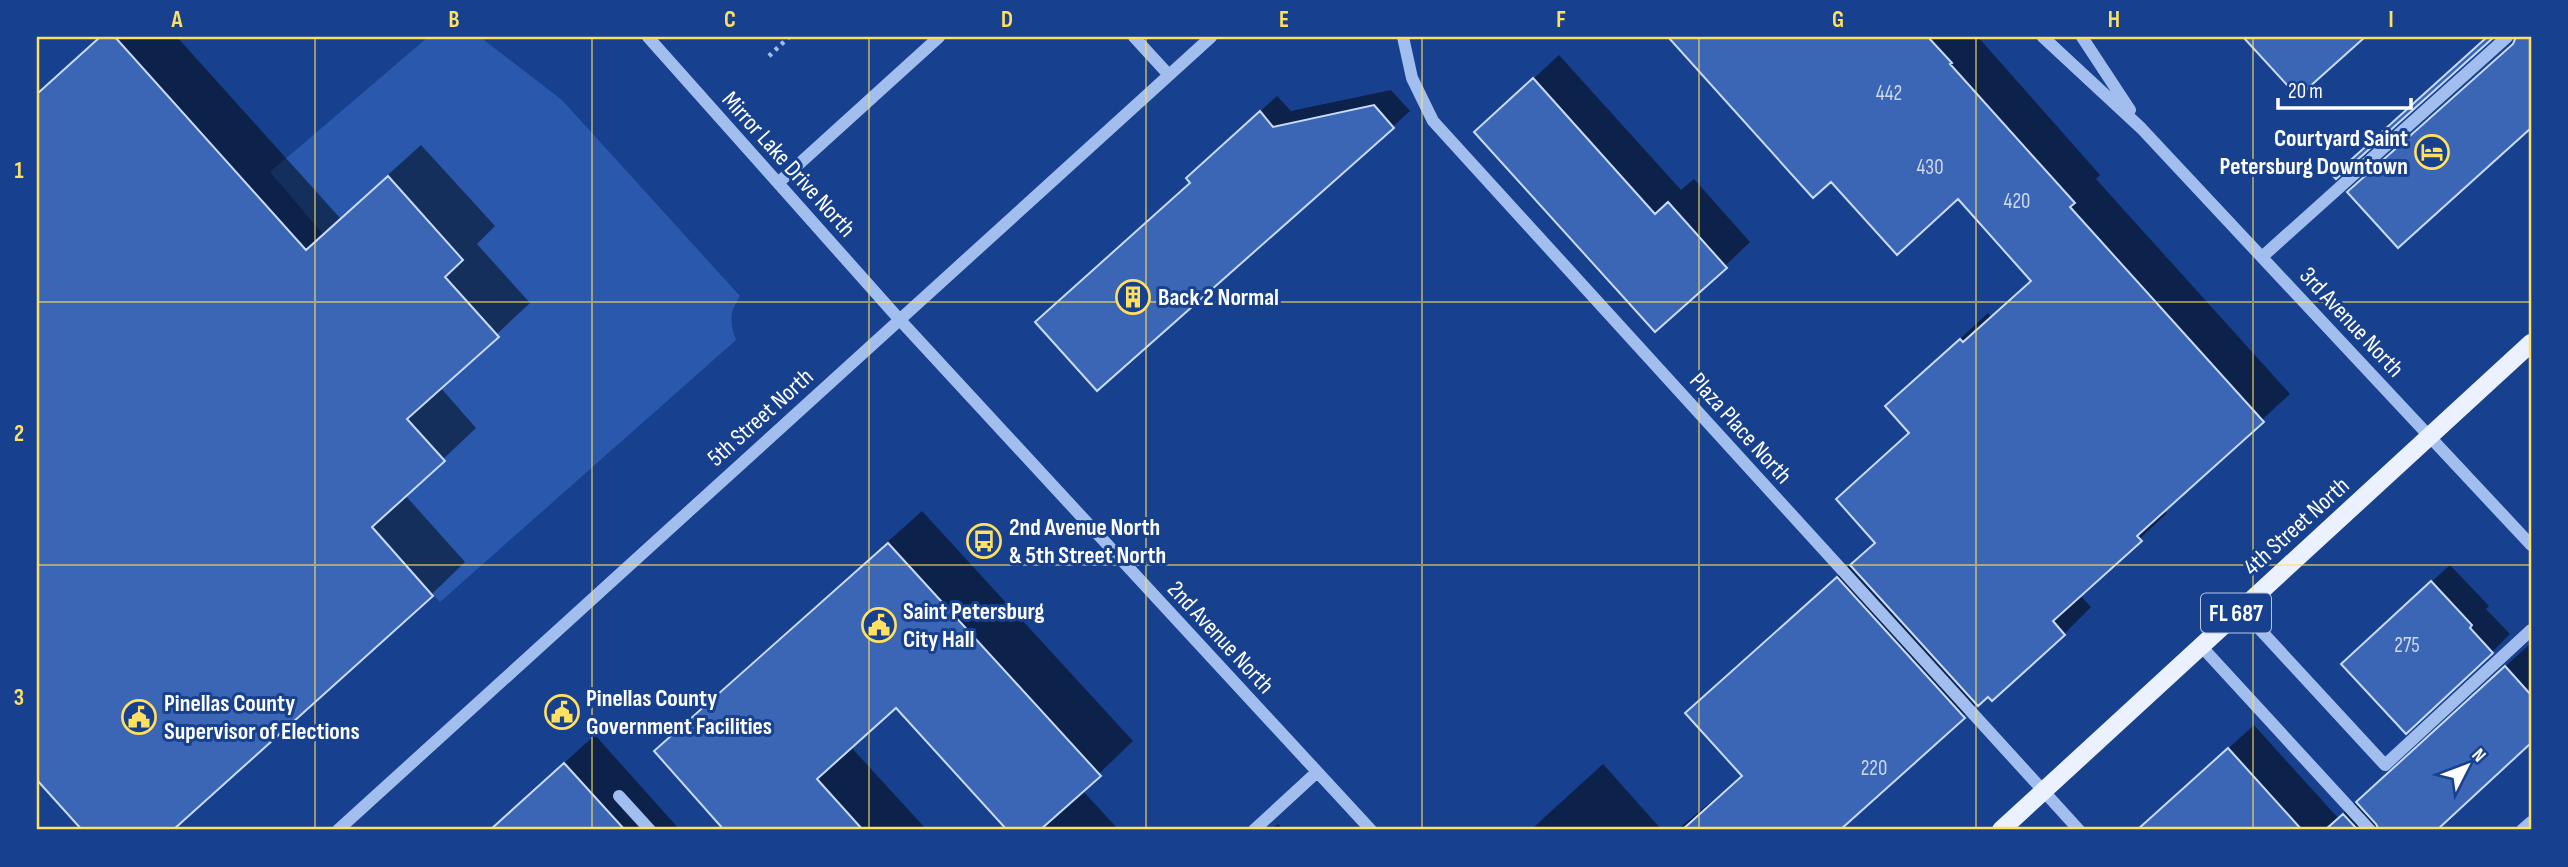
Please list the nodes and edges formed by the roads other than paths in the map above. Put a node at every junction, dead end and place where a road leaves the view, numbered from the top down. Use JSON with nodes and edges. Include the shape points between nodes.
{"nodes":[{"id":1,"x":648,"y":37,"type":"edge"},
{"id":2,"x":939,"y":37,"type":"edge"},
{"id":3,"x":1134,"y":37,"type":"edge"},
{"id":4,"x":1208,"y":37,"type":"edge"},
{"id":5,"x":1403,"y":37,"type":"edge"},
{"id":6,"x":2043,"y":37,"type":"edge"},
{"id":7,"x":2082,"y":37,"type":"edge"},
{"id":8,"x":2507,"y":37,"type":"edge"},
{"id":9,"x":1168,"y":74,"type":"junction"},
{"id":10,"x":2141,"y":128,"type":"junction"},
{"id":11,"x":778,"y":183,"type":"junction"},
{"id":12,"x":2262,"y":257,"type":"junction"},
{"id":13,"x":899,"y":319,"type":"junction"},
{"id":14,"x":2531,"y":343,"type":"edge"},
{"id":15,"x":2430,"y":436,"type":"junction"},
{"id":16,"x":2531,"y":545,"type":"edge"},
{"id":17,"x":2241,"y":609,"type":"junction"},
{"id":18,"x":2531,"y":630,"type":"edge"},
{"id":19,"x":2201,"y":646,"type":"junction"},
{"id":20,"x":1317,"y":772,"type":"junction"},
{"id":21,"x":2043,"y":792,"type":"junction"},
{"id":22,"x":619,"y":796,"type":"dead end"},
{"id":23,"x":2531,"y":822,"type":"edge"},
{"id":24,"x":338,"y":830,"type":"edge"},
{"id":25,"x":650,"y":830,"type":"edge"},
{"id":26,"x":1254,"y":830,"type":"edge"},
{"id":27,"x":1371,"y":830,"type":"edge"},
{"id":28,"x":2001,"y":830,"type":"edge"},
{"id":29,"x":2079,"y":830,"type":"edge"},
{"id":30,"x":2370,"y":830,"type":"edge"},
{"id":31,"x":2522,"y":830,"type":"edge"}],
"edges":[{"from":1,"to":11,"type":"street","name":"Mirror Lake Drive North"},
{"from":2,"to":11,"type":"street"},
{"from":3,"to":9,"type":"street"},
{"from":4,"to":9,"type":"street","name":"5th Street North"},
{"from":5,"to":21,"type":"street","name":"Plaza Place North","via":[[1412,78],[1433,121]]},
{"from":6,"to":10,"type":"street","name":"3rd Avenue North"},
{"from":7,"to":10,"type":"street","name":"3rd Avenue North"},
{"from":8,"to":12,"type":"street"},
{"from":9,"to":13,"type":"street","name":"5th Street North"},
{"from":10,"to":12,"type":"street","name":"3rd Avenue North"},
{"from":11,"to":13,"type":"street","name":"Mirror Lake Drive North"},
{"from":12,"to":15,"type":"street","name":"3rd Avenue North"},
{"from":13,"to":20,"type":"street","name":"2nd Avenue North"},
{"from":13,"to":24,"type":"street","name":"5th Street North"},
{"from":14,"to":15,"type":"main road","name":"4th Street North","number":"FL 687"},
{"from":15,"to":16,"type":"street","name":"3rd Avenue North"},
{"from":15,"to":17,"type":"main road","name":"4th Street North","number":"FL 687"},
{"from":17,"to":18,"type":"street","via":[[2385,765]]},
{"from":17,"to":19,"type":"main road","name":"4th Street North","number":"FL 687"},
{"from":19,"to":21,"type":"main road","name":"4th Street North","number":"FL 687"},
{"from":19,"to":30,"type":"street"},
{"from":20,"to":26,"type":"street"},
{"from":20,"to":27,"type":"street","name":"2nd Avenue North"},
{"from":21,"to":28,"type":"main road","name":"4th Street North","number":"FL 687"},
{"from":21,"to":29,"type":"street","name":"Plaza Place North"},
{"from":22,"to":25,"type":"street"},
{"from":23,"to":31,"type":"street"}]}
